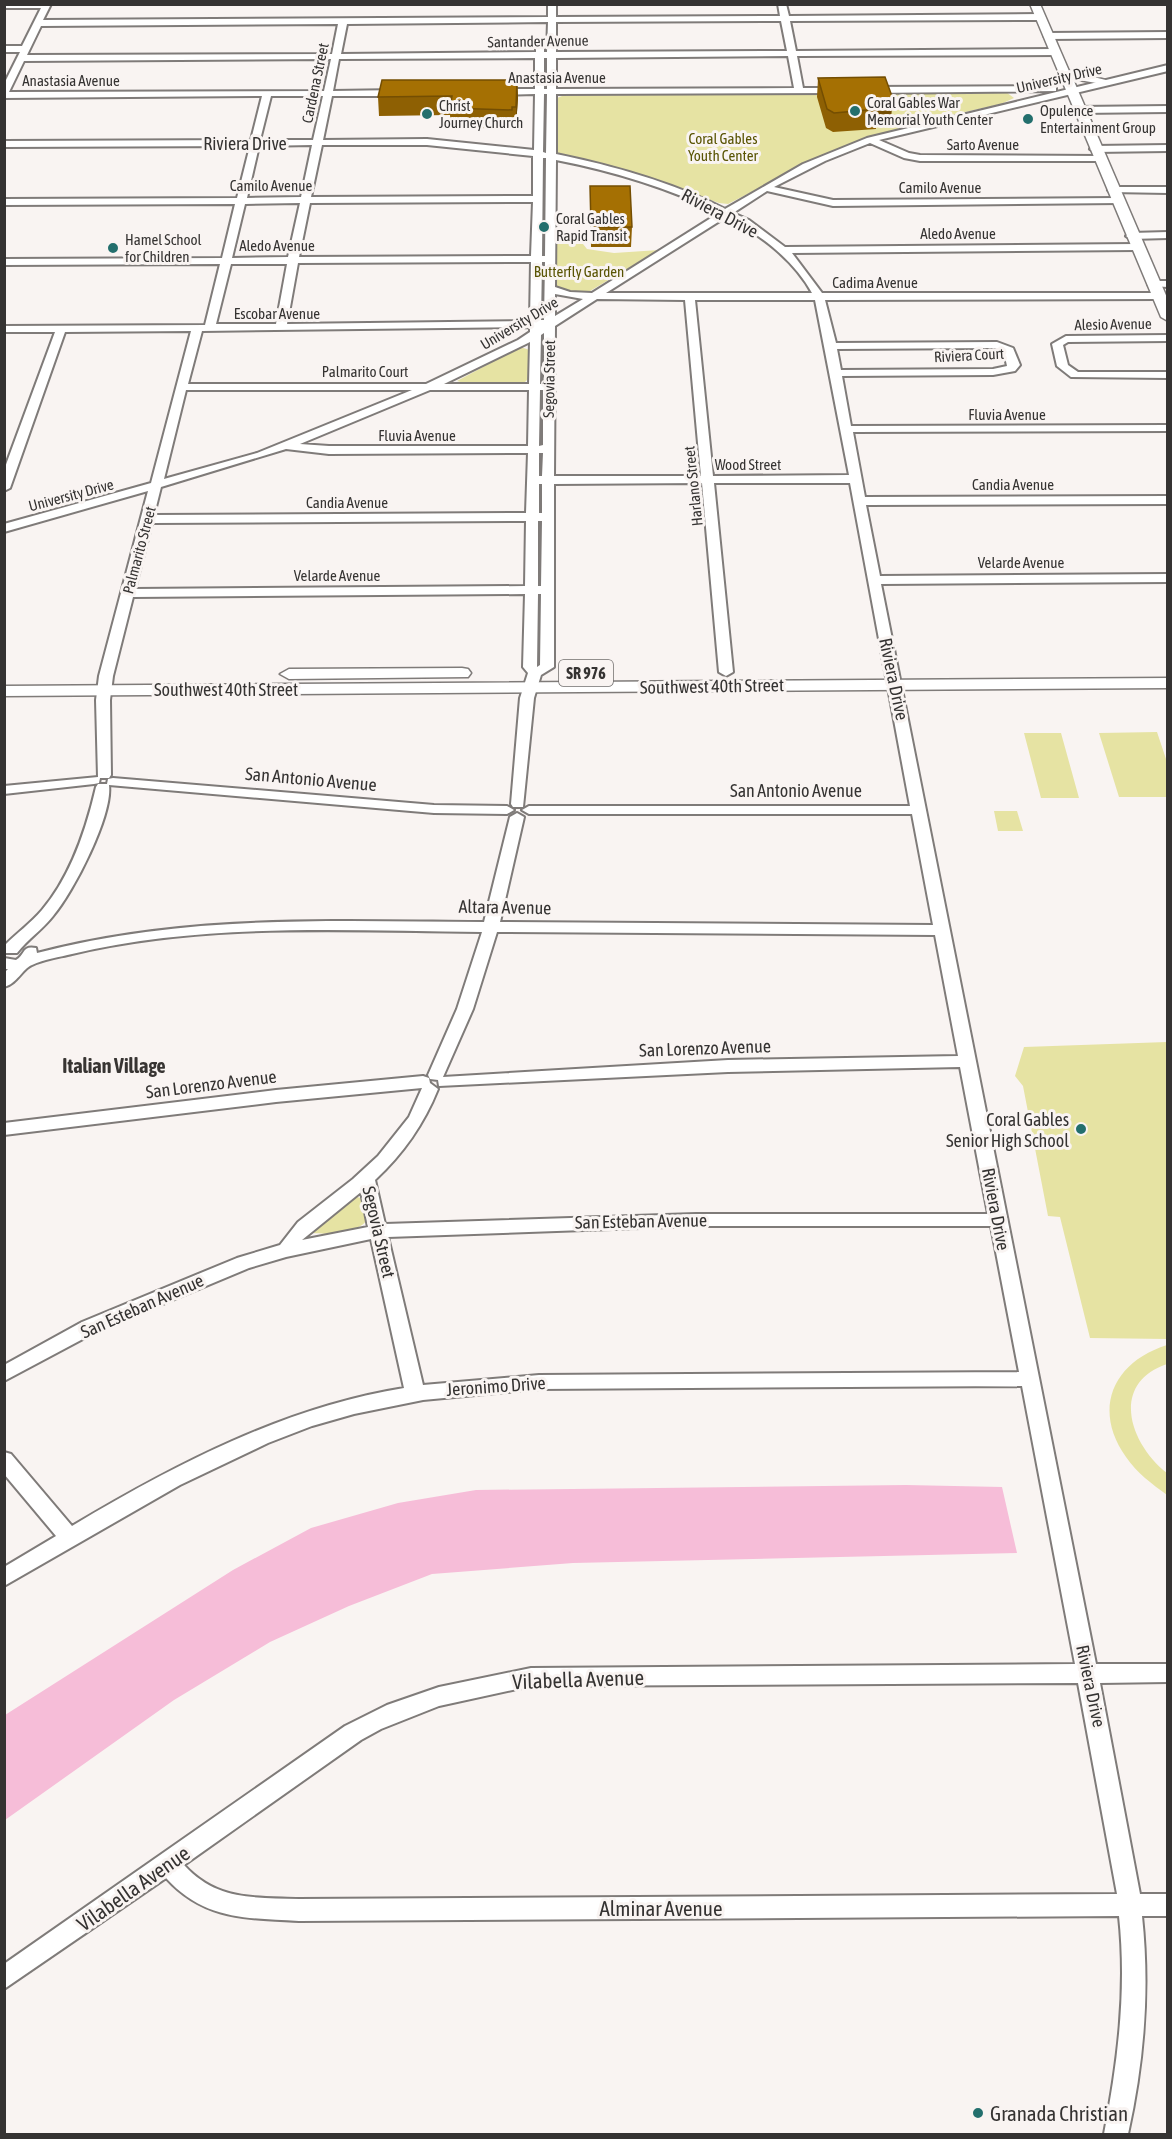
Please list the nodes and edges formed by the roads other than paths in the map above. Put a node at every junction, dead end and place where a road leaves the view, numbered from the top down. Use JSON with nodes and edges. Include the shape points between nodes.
{"nodes":[{"id":1,"x":552,"y":4,"type":"edge"},
{"id":2,"x":782,"y":4,"type":"edge"},
{"id":3,"x":1035,"y":4,"type":"edge"},
{"id":4,"x":46,"y":5,"type":"edge"},
{"id":5,"x":4,"y":6,"type":"edge"},
{"id":6,"x":541,"y":16,"type":"junction"},
{"id":7,"x":1040,"y":17,"type":"junction"},
{"id":8,"x":785,"y":19,"type":"junction"},
{"id":9,"x":552,"y":20,"type":"junction"},
{"id":10,"x":343,"y":21,"type":"junction"},
{"id":11,"x":38,"y":23,"type":"junction"},
{"id":12,"x":1167,"y":35,"type":"edge"},
{"id":13,"x":1048,"y":36,"type":"junction"},
{"id":14,"x":4,"y":49,"type":"edge"},
{"id":15,"x":25,"y":49,"type":"junction"},
{"id":16,"x":1055,"y":52,"type":"junction"},
{"id":17,"x":790,"y":54,"type":"junction"},
{"id":18,"x":540,"y":55,"type":"junction"},
{"id":19,"x":552,"y":55,"type":"junction"},
{"id":20,"x":336,"y":56,"type":"junction"},
{"id":21,"x":21,"y":58,"type":"junction"},
{"id":22,"x":1167,"y":68,"type":"edge"},
{"id":23,"x":1064,"y":73,"type":"junction"},
{"id":24,"x":1108,"y":82,"type":"junction"},
{"id":25,"x":799,"y":90,"type":"junction"},
{"id":26,"x":1001,"y":90,"type":"junction"},
{"id":27,"x":1072,"y":91,"type":"junction"},
{"id":28,"x":486,"y":92,"type":"edge"},
{"id":29,"x":540,"y":92,"type":"junction"},
{"id":30,"x":551,"y":92,"type":"junction"},
{"id":31,"x":327,"y":93,"type":"junction"},
{"id":32,"x":409,"y":93,"type":"edge"},
{"id":33,"x":267,"y":94,"type":"junction"},
{"id":34,"x":4,"y":95,"type":"edge"},
{"id":35,"x":1036,"y":99,"type":"junction"},
{"id":36,"x":1013,"y":104,"type":"junction"},
{"id":37,"x":1079,"y":108,"type":"junction"},
{"id":38,"x":1167,"y":109,"type":"edge"},
{"id":39,"x":539,"y":135,"type":"junction"},
{"id":40,"x":870,"y":141,"type":"junction"},
{"id":41,"x":318,"y":142,"type":"junction"},
{"id":42,"x":255,"y":143,"type":"junction"},
{"id":43,"x":4,"y":144,"type":"edge"},
{"id":44,"x":462,"y":144,"type":"junction"},
{"id":45,"x":1167,"y":148,"type":"edge"},
{"id":46,"x":1097,"y":154,"type":"junction"},
{"id":47,"x":539,"y":155,"type":"junction"},
{"id":48,"x":551,"y":157,"type":"junction"},
{"id":49,"x":766,"y":188,"type":"junction"},
{"id":50,"x":1167,"y":190,"type":"edge"},
{"id":51,"x":1115,"y":196,"type":"junction"},
{"id":52,"x":538,"y":199,"type":"junction"},
{"id":53,"x":307,"y":200,"type":"junction"},
{"id":54,"x":241,"y":201,"type":"junction"},
{"id":55,"x":4,"y":202,"type":"edge"},
{"id":56,"x":726,"y":213,"type":"junction"},
{"id":57,"x":1167,"y":235,"type":"edge"},
{"id":58,"x":1134,"y":241,"type":"junction"},
{"id":59,"x":780,"y":250,"type":"junction"},
{"id":60,"x":538,"y":259,"type":"junction"},
{"id":61,"x":550,"y":259,"type":"junction"},
{"id":62,"x":293,"y":260,"type":"junction"},
{"id":63,"x":226,"y":261,"type":"junction"},
{"id":64,"x":4,"y":262,"type":"edge"},
{"id":65,"x":1167,"y":284,"type":"edge"},
{"id":66,"x":549,"y":289,"type":"junction"},
{"id":67,"x":1156,"y":290,"type":"junction"},
{"id":68,"x":592,"y":296,"type":"junction"},
{"id":69,"x":690,"y":298,"type":"junction"},
{"id":70,"x":819,"y":298,"type":"junction"},
{"id":71,"x":1167,"y":317,"type":"edge"},
{"id":72,"x":550,"y":323,"type":"junction"},
{"id":73,"x":203,"y":328,"type":"junction"},
{"id":74,"x":281,"y":328,"type":"junction"},
{"id":75,"x":4,"y":329,"type":"edge"},
{"id":76,"x":61,"y":329,"type":"junction"},
{"id":77,"x":536,"y":329,"type":"junction"},
{"id":78,"x":1167,"y":338,"type":"edge"},
{"id":79,"x":831,"y":346,"type":"junction"},
{"id":80,"x":836,"y":373,"type":"junction"},
{"id":81,"x":1167,"y":375,"type":"edge"},
{"id":82,"x":430,"y":386,"type":"junction"},
{"id":83,"x":181,"y":387,"type":"junction"},
{"id":84,"x":534,"y":387,"type":"junction"},
{"id":85,"x":549,"y":387,"type":"junction"},
{"id":86,"x":1167,"y":428,"type":"edge"},
{"id":87,"x":847,"y":429,"type":"junction"},
{"id":88,"x":287,"y":446,"type":"junction"},
{"id":89,"x":533,"y":449,"type":"junction"},
{"id":90,"x":548,"y":449,"type":"junction"},
{"id":91,"x":707,"y":479,"type":"junction"},
{"id":92,"x":855,"y":479,"type":"junction"},
{"id":93,"x":533,"y":480,"type":"junction"},
{"id":94,"x":548,"y":480,"type":"junction"},
{"id":95,"x":156,"y":487,"type":"junction"},
{"id":96,"x":4,"y":488,"type":"edge"},
{"id":97,"x":1167,"y":500,"type":"edge"},
{"id":98,"x":859,"y":501,"type":"junction"},
{"id":99,"x":533,"y":517,"type":"junction"},
{"id":100,"x":548,"y":517,"type":"junction"},
{"id":101,"x":147,"y":519,"type":"junction"},
{"id":102,"x":4,"y":528,"type":"edge"},
{"id":103,"x":1167,"y":578,"type":"edge"},
{"id":104,"x":874,"y":580,"type":"junction"},
{"id":105,"x":547,"y":590,"type":"junction"},
{"id":106,"x":531,"y":591,"type":"junction"},
{"id":107,"x":128,"y":592,"type":"junction"},
{"id":108,"x":1167,"y":669,"type":"edge"},
{"id":109,"x":726,"y":672,"type":"junction"},
{"id":110,"x":4,"y":676,"type":"edge"},
{"id":111,"x":893,"y":678,"type":"junction"},
{"id":112,"x":532,"y":680,"type":"junction"},
{"id":113,"x":104,"y":683,"type":"junction"},
{"id":114,"x":1167,"y":683,"type":"edge"},
{"id":115,"x":4,"y":691,"type":"edge"},
{"id":116,"x":103,"y":781,"type":"junction"},
{"id":117,"x":4,"y":790,"type":"edge"},
{"id":118,"x":518,"y":810,"type":"junction"},
{"id":119,"x":919,"y":810,"type":"junction"},
{"id":120,"x":38,"y":924,"type":"junction"},
{"id":121,"x":492,"y":926,"type":"junction"},
{"id":122,"x":942,"y":930,"type":"junction"},
{"id":123,"x":17,"y":957,"type":"edge"},
{"id":124,"x":4,"y":982,"type":"edge"},
{"id":125,"x":968,"y":1061,"type":"junction"},
{"id":126,"x":434,"y":1082,"type":"junction"},
{"id":127,"x":4,"y":1129,"type":"edge"},
{"id":128,"x":366,"y":1178,"type":"junction"},
{"id":129,"x":999,"y":1220,"type":"junction"},
{"id":130,"x":379,"y":1231,"type":"junction"},
{"id":131,"x":286,"y":1250,"type":"junction"},
{"id":132,"x":4,"y":1374,"type":"edge"},
{"id":133,"x":1029,"y":1379,"type":"junction"},
{"id":134,"x":415,"y":1394,"type":"junction"},
{"id":135,"x":4,"y":1460,"type":"edge"},
{"id":136,"x":70,"y":1538,"type":"junction"},
{"id":137,"x":4,"y":1578,"type":"edge"},
{"id":138,"x":1167,"y":1673,"type":"edge"},
{"id":139,"x":1089,"y":1674,"type":"junction"},
{"id":140,"x":168,"y":1864,"type":"junction"},
{"id":141,"x":1130,"y":1905,"type":"junction"},
{"id":142,"x":1167,"y":1905,"type":"edge"},
{"id":143,"x":4,"y":1978,"type":"edge"},
{"id":144,"x":1116,"y":2134,"type":"edge"}],
"edges":[{"from":1,"to":9,"type":"street","name":"Segovia Street"},
{"from":2,"to":8,"type":"street"},
{"from":3,"to":7,"type":"main road"},
{"from":4,"to":5,"type":"street"},
{"from":4,"to":11,"type":"street"},
{"from":6,"to":9,"type":"street"},
{"from":6,"to":10,"type":"street"},
{"from":6,"to":18,"type":"street","name":"Segovia Street"},
{"from":7,"to":8,"type":"street"},
{"from":7,"to":13,"type":"main road"},
{"from":8,"to":9,"type":"street"},
{"from":8,"to":17,"type":"street"},
{"from":9,"to":19,"type":"street","name":"Segovia Street"},
{"from":10,"to":11,"type":"street"},
{"from":10,"to":20,"type":"street","name":"Cardena Street"},
{"from":11,"to":15,"type":"street"},
{"from":12,"to":13,"type":"street"},
{"from":13,"to":16,"type":"main road"},
{"from":14,"to":15,"type":"street"},
{"from":15,"to":21,"type":"street"},
{"from":16,"to":17,"type":"street","name":"Santander Avenue"},
{"from":16,"to":23,"type":"main road"},
{"from":17,"to":19,"type":"street","name":"Santander Avenue"},
{"from":17,"to":25,"type":"street"},
{"from":18,"to":19,"type":"street","name":"Santander Avenue"},
{"from":18,"to":20,"type":"street","name":"Santander Avenue"},
{"from":18,"to":29,"type":"street","name":"Segovia Street"},
{"from":19,"to":30,"type":"street","name":"Segovia Street"},
{"from":20,"to":21,"type":"street","name":"Santander Avenue"},
{"from":20,"to":31,"type":"street","name":"Cardena Street"},
{"from":21,"to":34,"type":"street"},
{"from":22,"to":24,"type":"street","name":"University Drive"},
{"from":23,"to":24,"type":"main road"},
{"from":23,"to":27,"type":"main road"},
{"from":24,"to":27,"type":"street","name":"University Drive"},
{"from":25,"to":26,"type":"street","name":"Anastasia Avenue"},
{"from":25,"to":30,"type":"street","name":"Anastasia Avenue"},
{"from":26,"to":27,"type":"street","name":"Anastasia Avenue"},
{"from":26,"to":36,"type":"street","via":[[1015,95]]},
{"from":27,"to":35,"type":"street","name":"University Drive"},
{"from":27,"to":37,"type":"main road"},
{"from":28,"to":29,"type":"street","name":"Anastasia Avenue"},
{"from":29,"to":30,"type":"street","name":"Anastasia Avenue"},
{"from":29,"to":39,"type":"street","name":"Segovia Street"},
{"from":30,"to":48,"type":"street","name":"Segovia Street"},
{"from":31,"to":32,"type":"street","name":"Anastasia Avenue"},
{"from":31,"to":33,"type":"street","name":"Anastasia Avenue"},
{"from":31,"to":41,"type":"street","name":"Cardena Street"},
{"from":33,"to":34,"type":"street","name":"Anastasia Avenue"},
{"from":33,"to":42,"type":"street","name":"Palmarito Street"},
{"from":35,"to":36,"type":"street","name":"University Drive"},
{"from":35,"to":37,"type":"street","via":[[1058,100]]},
{"from":36,"to":40,"type":"street","name":"University Drive"},
{"from":37,"to":38,"type":"street"},
{"from":37,"to":46,"type":"main road"},
{"from":39,"to":44,"type":"street","via":[[521,141]]},
{"from":39,"to":47,"type":"street","name":"Segovia Street"},
{"from":40,"to":46,"type":"street","name":"Sarto Avenue","via":[[907,156],[927,159]]},
{"from":40,"to":49,"type":"street","name":"University Drive","via":[[820,159]]},
{"from":41,"to":42,"type":"street","name":"Riviera Drive"},
{"from":41,"to":44,"type":"street","name":"Riviera Drive"},
{"from":41,"to":53,"type":"street","name":"Cardena Street"},
{"from":42,"to":43,"type":"street","name":"Riviera Drive"},
{"from":42,"to":54,"type":"street","name":"Palmarito Street"},
{"from":44,"to":47,"type":"street","name":"Riviera Drive"},
{"from":45,"to":46,"type":"street","name":"Sarto Avenue"},
{"from":46,"to":51,"type":"main road"},
{"from":47,"to":48,"type":"street","name":"Riviera Drive"},
{"from":47,"to":52,"type":"street","name":"Segovia Street"},
{"from":48,"to":56,"type":"street","name":"Riviera Drive","via":[[633,176]]},
{"from":48,"to":61,"type":"street","name":"Segovia Street"},
{"from":49,"to":51,"type":"street","name":"Camilo Avenue","via":[[833,203]]},
{"from":49,"to":56,"type":"street","name":"University Drive"},
{"from":50,"to":51,"type":"street","name":"Camilo Avenue"},
{"from":51,"to":58,"type":"main road"},
{"from":52,"to":53,"type":"street","name":"Camilo Avenue"},
{"from":52,"to":60,"type":"street","name":"Segovia Street"},
{"from":53,"to":54,"type":"street","name":"Camilo Avenue"},
{"from":53,"to":62,"type":"street","name":"Cardena Street"},
{"from":54,"to":55,"type":"street","name":"Camilo Avenue"},
{"from":54,"to":63,"type":"street","name":"Palmarito Street"},
{"from":56,"to":59,"type":"street","name":"Riviera Drive"},
{"from":56,"to":68,"type":"street","name":"University Drive"},
{"from":57,"to":58,"type":"street","name":"Aledo Avenue"},
{"from":58,"to":59,"type":"street","name":"Aledo Avenue"},
{"from":58,"to":67,"type":"main road"},
{"from":59,"to":70,"type":"street","name":"Riviera Drive","via":[[799,268]]},
{"from":60,"to":61,"type":"street","name":"Aledo Avenue"},
{"from":60,"to":62,"type":"street","name":"Aledo Avenue"},
{"from":60,"to":77,"type":"street","name":"Segovia Street"},
{"from":61,"to":66,"type":"street","name":"Segovia Street"},
{"from":62,"to":63,"type":"street","name":"Aledo Avenue"},
{"from":62,"to":74,"type":"street","name":"Cardena Street"},
{"from":63,"to":64,"type":"street","name":"Aledo Avenue"},
{"from":63,"to":73,"type":"street","name":"Palmarito Street"},
{"from":65,"to":67,"type":"street","name":"Cadima Avenue"},
{"from":66,"to":68,"type":"street","name":"Cadima Avenue","via":[[564,295]]},
{"from":66,"to":72,"type":"street","name":"Segovia Street"},
{"from":67,"to":70,"type":"street","name":"Cadima Avenue"},
{"from":67,"to":71,"type":"main road"},
{"from":68,"to":69,"type":"street","name":"Cadima Avenue"},
{"from":68,"to":72,"type":"street","name":"University Drive"},
{"from":69,"to":70,"type":"street","name":"Cadima Avenue"},
{"from":69,"to":91,"type":"street","name":"Harlano Street"},
{"from":70,"to":79,"type":"street","name":"Riviera Drive"},
{"from":72,"to":77,"type":"street","name":"University Drive"},
{"from":72,"to":85,"type":"street","name":"Segovia Street"},
{"from":73,"to":74,"type":"street","name":"Escobar Avenue"},
{"from":73,"to":76,"type":"street","name":"Escobar Avenue"},
{"from":73,"to":83,"type":"street","name":"Palmarito Street"},
{"from":74,"to":77,"type":"street","name":"Escobar Avenue"},
{"from":75,"to":76,"type":"street","name":"Escobar Avenue"},
{"from":76,"to":96,"type":"street"},
{"from":77,"to":82,"type":"street","name":"University Drive","via":[[494,357]]},
{"from":77,"to":84,"type":"street","name":"Segovia Street"},
{"from":78,"to":81,"type":"street","name":"Alesio Avenue","via":[[1059,342],[1060,360],[1072,374]]},
{"from":79,"to":80,"type":"street","name":"Riviera Drive"},
{"from":79,"to":80,"type":"street","name":"Riviera Court","via":[[997,345],[1009,350],[1014,365],[993,372]]},
{"from":80,"to":87,"type":"street","name":"Riviera Drive"},
{"from":82,"to":83,"type":"street","name":"Palmarito Court"},
{"from":82,"to":84,"type":"street","name":"Palmarito Court"},
{"from":82,"to":88,"type":"street","name":"University Drive"},
{"from":83,"to":95,"type":"street","name":"Palmarito Street"},
{"from":84,"to":85,"type":"street","name":"Palmarito Court"},
{"from":84,"to":89,"type":"street","name":"Segovia Street"},
{"from":85,"to":90,"type":"street","name":"Segovia Street"},
{"from":86,"to":87,"type":"street","name":"Fluvia Avenue"},
{"from":87,"to":92,"type":"street","name":"Riviera Drive"},
{"from":88,"to":89,"type":"street","name":"Fluvia Avenue","via":[[329,450]]},
{"from":88,"to":95,"type":"street","name":"University Drive"},
{"from":89,"to":90,"type":"street","name":"Fluvia Avenue"},
{"from":89,"to":93,"type":"street","name":"Segovia Street"},
{"from":90,"to":94,"type":"street","name":"Segovia Street"},
{"from":91,"to":92,"type":"street","name":"Wood Street"},
{"from":91,"to":94,"type":"street","name":"Wood Street"},
{"from":91,"to":109,"type":"street","name":"Harlano Street"},
{"from":92,"to":98,"type":"street","name":"Riviera Drive"},
{"from":93,"to":94,"type":"street","name":"Wood Street"},
{"from":93,"to":99,"type":"street","name":"Segovia Street"},
{"from":94,"to":100,"type":"street","name":"Segovia Street"},
{"from":95,"to":101,"type":"street","name":"Palmarito Street"},
{"from":95,"to":102,"type":"street","name":"University Drive"},
{"from":97,"to":98,"type":"street","name":"Candia Avenue"},
{"from":98,"to":104,"type":"street","name":"Riviera Drive"},
{"from":99,"to":100,"type":"street","name":"Candia Avenue"},
{"from":99,"to":101,"type":"street","name":"Candia Avenue"},
{"from":99,"to":106,"type":"street","name":"Segovia Street"},
{"from":100,"to":105,"type":"street","name":"Segovia Street"},
{"from":101,"to":107,"type":"street","name":"Palmarito Street"},
{"from":103,"to":104,"type":"street","name":"Velarde Avenue"},
{"from":104,"to":111,"type":"street","name":"Riviera Drive"},
{"from":105,"to":106,"type":"street","name":"Velarde Avenue"},
{"from":105,"to":112,"type":"street","name":"Segovia Street","via":[[547,668]]},
{"from":106,"to":107,"type":"street","name":"Velarde Avenue"},
{"from":106,"to":112,"type":"street","name":"Segovia Street"},
{"from":107,"to":113,"type":"street","name":"Palmarito Street"},
{"from":108,"to":111,"type":"main road","name":"Southwest 40th Street","number":"SR 976"},
{"from":109,"to":111,"type":"main road","name":"Southwest 40th Street","number":"SR 976"},
{"from":109,"to":112,"type":"main road","name":"Southwest 40th Street","number":"SR 976"},
{"from":110,"to":113,"type":"main road","name":"Southwest 40th Street","number":"SR 976"},
{"from":111,"to":112,"type":"main road","name":"Southwest 40th Street","number":"SR 976"},
{"from":111,"to":114,"type":"main road","name":"Southwest 40th Street","number":"SR 976"},
{"from":111,"to":119,"type":"street","name":"Riviera Drive"},
{"from":112,"to":113,"type":"main road","name":"Southwest 40th Street","number":"SR 976"},
{"from":112,"to":118,"type":"street","name":"Segovia Street"},
{"from":113,"to":115,"type":"main road","name":"Southwest 40th Street","number":"SR 976"},
{"from":113,"to":116,"type":"street","name":"Palmarito Street"},
{"from":116,"to":117,"type":"street","name":"San Antonio Avenue"},
{"from":116,"to":118,"type":"street","name":"San Antonio Avenue","via":[[434,809]]},
{"from":116,"to":120,"type":"street","name":"Palmarito Street","via":[[92,828],[80,857]]},
{"from":118,"to":119,"type":"street","name":"San Antonio Avenue"},
{"from":118,"to":121,"type":"street","name":"Segovia Street"},
{"from":119,"to":122,"type":"street","name":"Riviera Drive"},
{"from":120,"to":123,"type":"street","name":"Palmarito Street"},
{"from":120,"to":123,"type":"street","name":"Palmarito Street"},
{"from":121,"to":122,"type":"street","name":"Altara Avenue"},
{"from":121,"to":123,"type":"street","name":"Altara Avenue","via":[[270,927],[156,937]]},
{"from":121,"to":126,"type":"street","name":"Segovia Street","via":[[465,1009]]},
{"from":122,"to":125,"type":"street","name":"Riviera Drive"},
{"from":123,"to":124,"type":"street","name":"Palmarito Street"},
{"from":125,"to":126,"type":"street","name":"San Lorenzo Avenue","via":[[728,1066]]},
{"from":125,"to":129,"type":"street","name":"Riviera Drive"},
{"from":126,"to":127,"type":"street","name":"San Lorenzo Avenue","via":[[231,1101]]},
{"from":126,"to":128,"type":"street","name":"Segovia Street","via":[[409,1127]]},
{"from":128,"to":130,"type":"street","name":"Segovia Street"},
{"from":128,"to":131,"type":"street","via":[[296,1234]]},
{"from":129,"to":130,"type":"street","name":"San Esteban Avenue","via":[[696,1220]]},
{"from":129,"to":133,"type":"street","name":"Riviera Drive"},
{"from":130,"to":131,"type":"street","name":"San Esteban Avenue"},
{"from":130,"to":134,"type":"street","name":"Segovia Street"},
{"from":131,"to":132,"type":"street","name":"San Esteban Avenue","via":[[133,1307]]},
{"from":133,"to":134,"type":"street","name":"Jeronimo Drive","via":[[539,1382]]},
{"from":133,"to":139,"type":"street","name":"Riviera Drive"},
{"from":134,"to":136,"type":"street","name":"Jeronimo Drive","via":[[353,1407],[253,1441],[162,1484]]},
{"from":135,"to":136,"type":"street"},
{"from":136,"to":137,"type":"street","name":"Jeronimo Drive"},
{"from":138,"to":139,"type":"street","name":"Vilabella Avenue"},
{"from":139,"to":140,"type":"street","name":"Vilabella Avenue","via":[[531,1677],[475,1687],[379,1718],[328,1749]]},
{"from":139,"to":141,"type":"street","name":"Riviera Drive"},
{"from":140,"to":141,"type":"street","name":"Alminar Avenue","via":[[196,1892],[211,1899],[299,1910]]},
{"from":140,"to":143,"type":"street","name":"Vilabella Avenue"},
{"from":141,"to":142,"type":"street","name":"Alminar Avenue"},
{"from":141,"to":144,"type":"street","name":"Riviera Drive","via":[[1134,2006]]}]}
